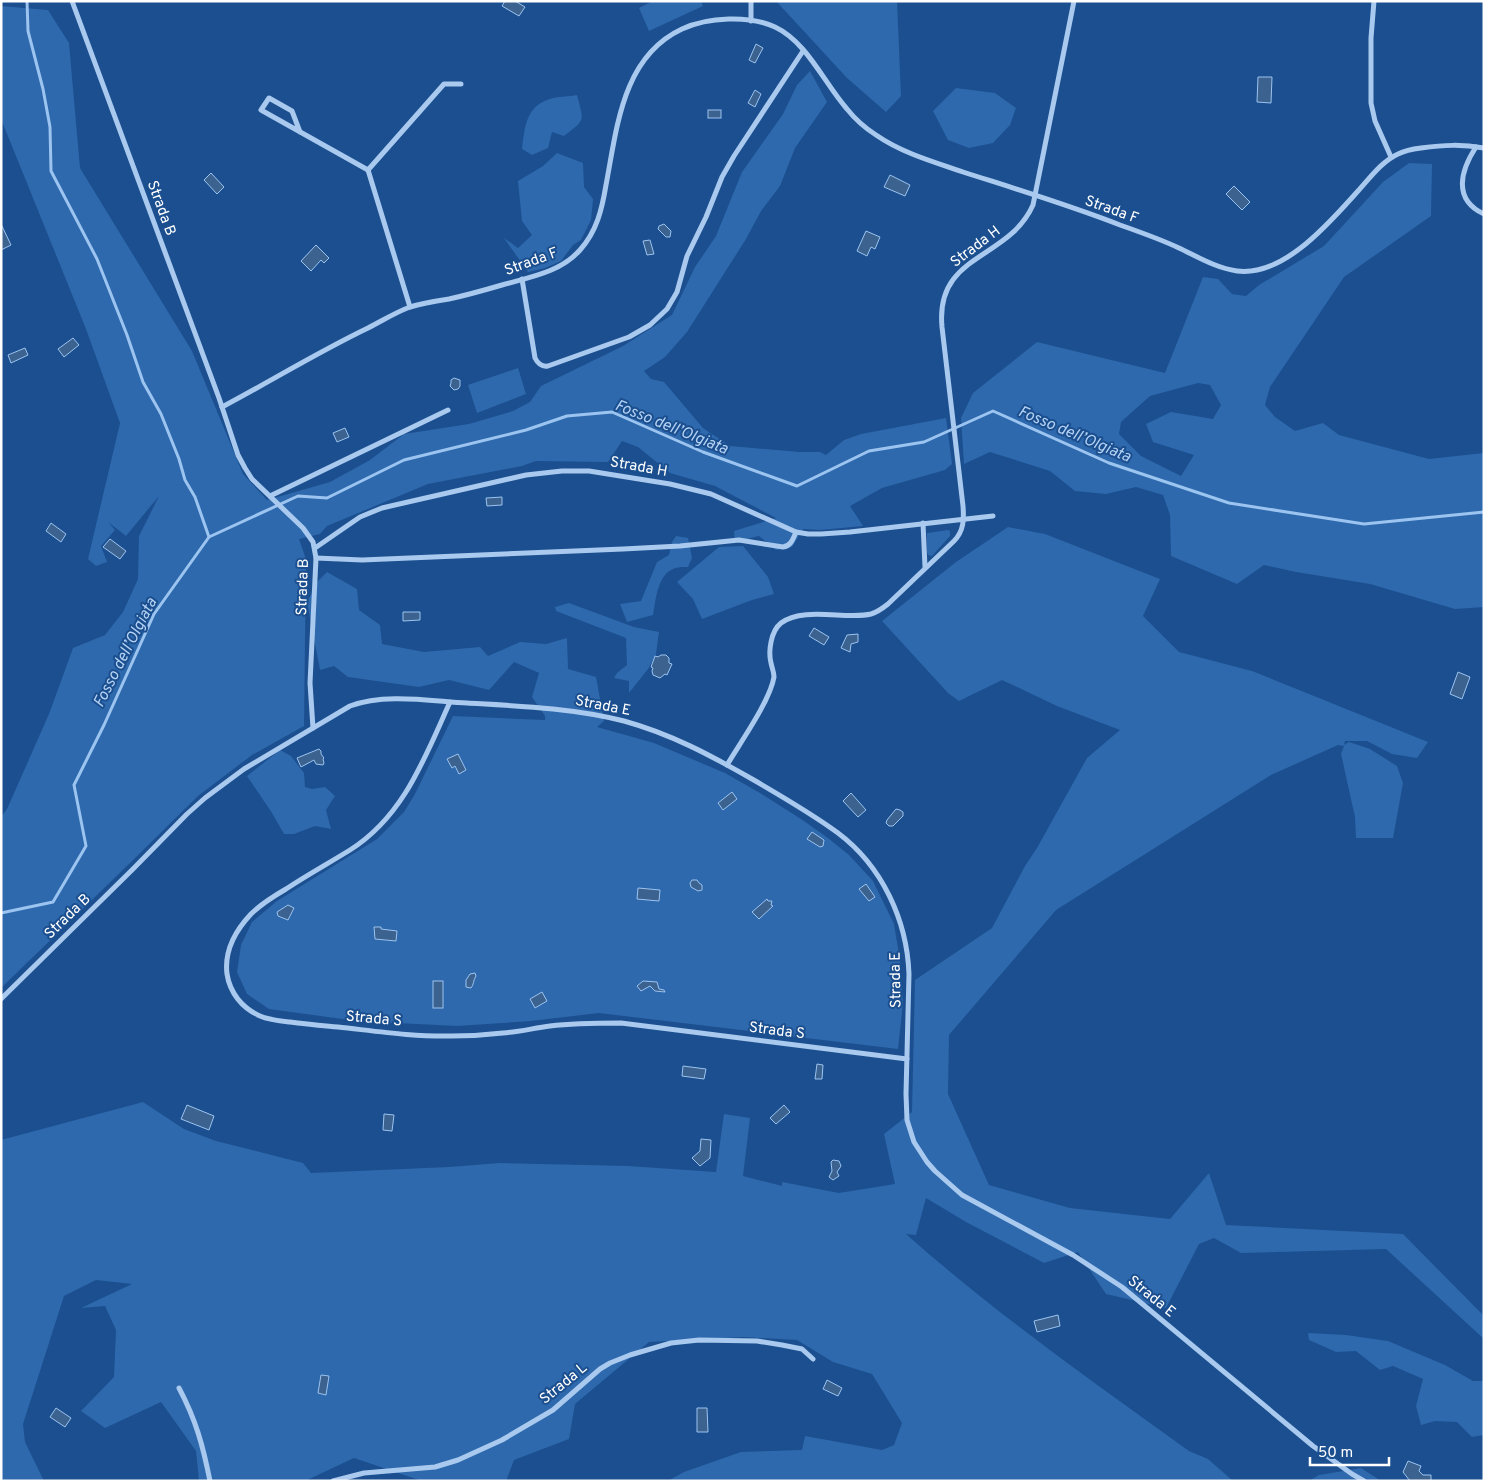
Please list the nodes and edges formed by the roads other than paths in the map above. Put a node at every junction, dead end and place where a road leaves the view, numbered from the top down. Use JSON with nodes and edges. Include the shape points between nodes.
{"nodes":[{"id":1,"x":72,"y":1,"type":"edge"},
{"id":2,"x":751,"y":1,"type":"edge"},
{"id":3,"x":1074,"y":1,"type":"edge"},
{"id":4,"x":1374,"y":1,"type":"edge"},
{"id":5,"x":751,"y":21,"type":"junction"},
{"id":6,"x":803,"y":51,"type":"junction"},
{"id":7,"x":461,"y":84,"type":"dead end"},
{"id":8,"x":300,"y":132,"type":"junction"},
{"id":9,"x":1476,"y":147,"type":"junction"},
{"id":10,"x":1484,"y":148,"type":"edge"},
{"id":11,"x":1391,"y":158,"type":"junction"},
{"id":12,"x":368,"y":170,"type":"junction"},
{"id":13,"x":1036,"y":196,"type":"junction"},
{"id":14,"x":1484,"y":214,"type":"edge"},
{"id":15,"x":522,"y":279,"type":"junction"},
{"id":16,"x":410,"y":307,"type":"junction"},
{"id":17,"x":222,"y":408,"type":"junction"},
{"id":18,"x":448,"y":410,"type":"dead end"},
{"id":19,"x":270,"y":496,"type":"junction"},
{"id":20,"x":993,"y":516,"type":"dead end"},
{"id":21,"x":964,"y":518,"type":"junction"},
{"id":22,"x":922,"y":523,"type":"junction"},
{"id":23,"x":796,"y":532,"type":"junction"},
{"id":24,"x":315,"y":548,"type":"junction"},
{"id":25,"x":316,"y":558,"type":"junction"},
{"id":26,"x":925,"y":567,"type":"junction"},
{"id":27,"x":450,"y":702,"type":"junction"},
{"id":28,"x":313,"y":728,"type":"junction"},
{"id":29,"x":727,"y":765,"type":"junction"},
{"id":30,"x":1,"y":1000,"type":"edge"},
{"id":31,"x":907,"y":1059,"type":"junction"},
{"id":32,"x":813,"y":1358,"type":"dead end"},
{"id":33,"x":179,"y":1388,"type":"dead end"},
{"id":34,"x":210,"y":1481,"type":"edge"},
{"id":35,"x":333,"y":1481,"type":"edge"},
{"id":36,"x":1364,"y":1481,"type":"edge"}],
"edges":[{"from":1,"to":17,"type":"street","name":"Strada B"},
{"from":2,"to":5,"type":"street"},
{"from":3,"to":13,"type":"street","name":"Strada H"},
{"from":4,"to":11,"type":"street","via":[[1371,103]]},
{"from":5,"to":6,"type":"street","name":"Strada F","via":[[780,30]]},
{"from":5,"to":15,"type":"street","name":"Strada F","via":[[719,20],[690,26],[665,39],[646,57],[627,93],[602,208],[594,230],[583,247],[566,263]]},
{"from":6,"to":13,"type":"street","name":"Strada F","via":[[846,109],[876,136],[916,156]]},
{"from":6,"to":15,"type":"street","via":[[728,167],[687,256],[677,292],[667,309],[650,325],[629,337],[542,366],[536,358]]},
{"from":7,"to":12,"type":"street","via":[[444,84]]},
{"from":8,"to":8,"type":"street","via":[[261,110],[269,98],[292,111]]},
{"from":8,"to":12,"type":"street"},
{"from":9,"to":10,"type":"street","name":"Strada F"},
{"from":9,"to":11,"type":"street","name":"Strada F","via":[[1446,145],[1408,150]]},
{"from":9,"to":14,"type":"street","via":[[1466,166],[1462,190],[1469,204]]},
{"from":11,"to":13,"type":"street","name":"Strada F","via":[[1304,246],[1273,264],[1247,272],[1219,267],[1170,244]]},
{"from":12,"to":16,"type":"street"},
{"from":13,"to":21,"type":"street","name":"Strada H","via":[[1030,213],[1019,228],[966,265],[945,292],[941,322]]},
{"from":15,"to":16,"type":"street","name":"Strada F"},
{"from":16,"to":17,"type":"street","name":"Strada F"},
{"from":17,"to":19,"type":"street","name":"Strada B","via":[[245,468]]},
{"from":18,"to":19,"type":"street"},
{"from":19,"to":24,"type":"street","name":"Strada B","via":[[307,532]]},
{"from":20,"to":21,"type":"street","name":"Strada H"},
{"from":21,"to":22,"type":"street","name":"Strada H"},
{"from":21,"to":26,"type":"street","name":"Strada H","via":[[957,538]]},
{"from":22,"to":23,"type":"street","name":"Strada H","via":[[850,532]]},
{"from":22,"to":26,"type":"street"},
{"from":23,"to":24,"type":"street","name":"Strada H","via":[[727,500],[697,490],[606,473],[562,471],[526,475],[382,508],[360,517]]},
{"from":23,"to":25,"type":"street","via":[[792,542],[783,547],[738,540],[623,549],[362,560]]},
{"from":24,"to":25,"type":"street","name":"Strada B"},
{"from":25,"to":28,"type":"street","name":"Strada B","via":[[310,683]]},
{"from":26,"to":29,"type":"street","name":"Strada H","via":[[888,604],[874,613],[811,615],[781,624],[771,646],[772,685]]},
{"from":27,"to":28,"type":"street","name":"Strada E","via":[[365,702],[350,706]]},
{"from":27,"to":29,"type":"street","name":"Strada E","via":[[604,716],[670,736]]},
{"from":27,"to":31,"type":"street","name":"Strada S","via":[[411,784],[383,823],[352,849],[267,901],[238,930],[227,954],[227,975],[235,996],[247,1008],[272,1020],[449,1036],[584,1023],[621,1023]]},
{"from":28,"to":30,"type":"street","name":"Strada B","via":[[244,769],[193,808]]},
{"from":29,"to":31,"type":"street","name":"Strada E","via":[[797,805],[839,834],[876,872],[893,904],[906,943],[909,974]]},
{"from":31,"to":36,"type":"street","name":"Strada E","via":[[906,1108],[910,1132],[927,1162],[942,1179],[962,1195],[1110,1278],[1314,1446]]},
{"from":32,"to":35,"type":"street","name":"Strada L","via":[[802,1349],[757,1341],[699,1340],[662,1346],[610,1363],[545,1415],[458,1460],[435,1467],[364,1473]]},
{"from":33,"to":34,"type":"street","via":[[202,1440]]}]}
